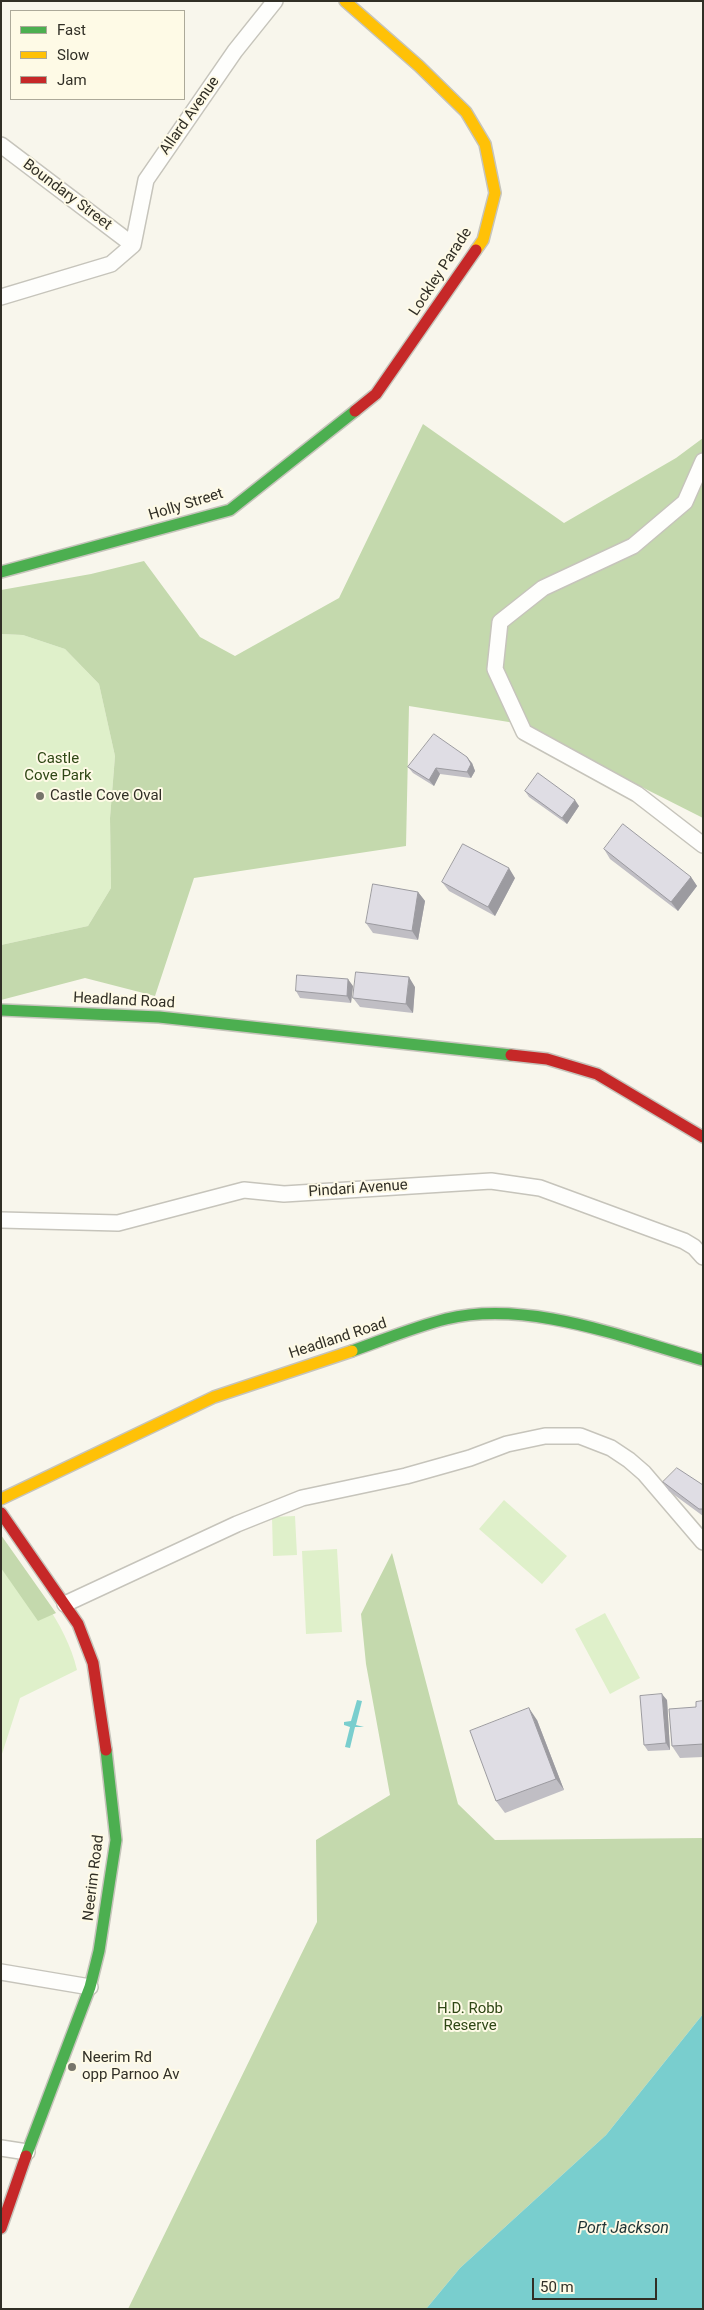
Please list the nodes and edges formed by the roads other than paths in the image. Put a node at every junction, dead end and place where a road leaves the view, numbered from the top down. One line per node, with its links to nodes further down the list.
1 (275, 1): 4 (street, Allard Avenue)
2 (345, 1): 6 (street, Lockley Parade)
3 (1, 145): 4 (street, Boundary Street)
4 (133, 245): 5 (street)
5 (1, 297)
6 (376, 394): 8 (street, Holly Street)
7 (703, 461): 9 (street)
8 (1, 572)
9 (703, 845)
10 (1, 1010): 11 (street, Headland Road)
11 (703, 1137)
12 (1, 1220): 13 (street, Pindari Avenue)
13 (703, 1257)
14 (703, 1360): 15 (street, Headland Road)
15 (1, 1499)
16 (1, 1513): 18 (street, Neerim Road)
17 (703, 1542): 18 (street)
18 (65, 1604): 20 (street, Neerim Road)
19 (1, 1972): 20 (street)
20 (90, 1987): 22 (street, Neerim Road)
21 (1, 2148): 22 (street)
22 (27, 2152): 23 (street, Neerim Road)
23 (1, 2228)

